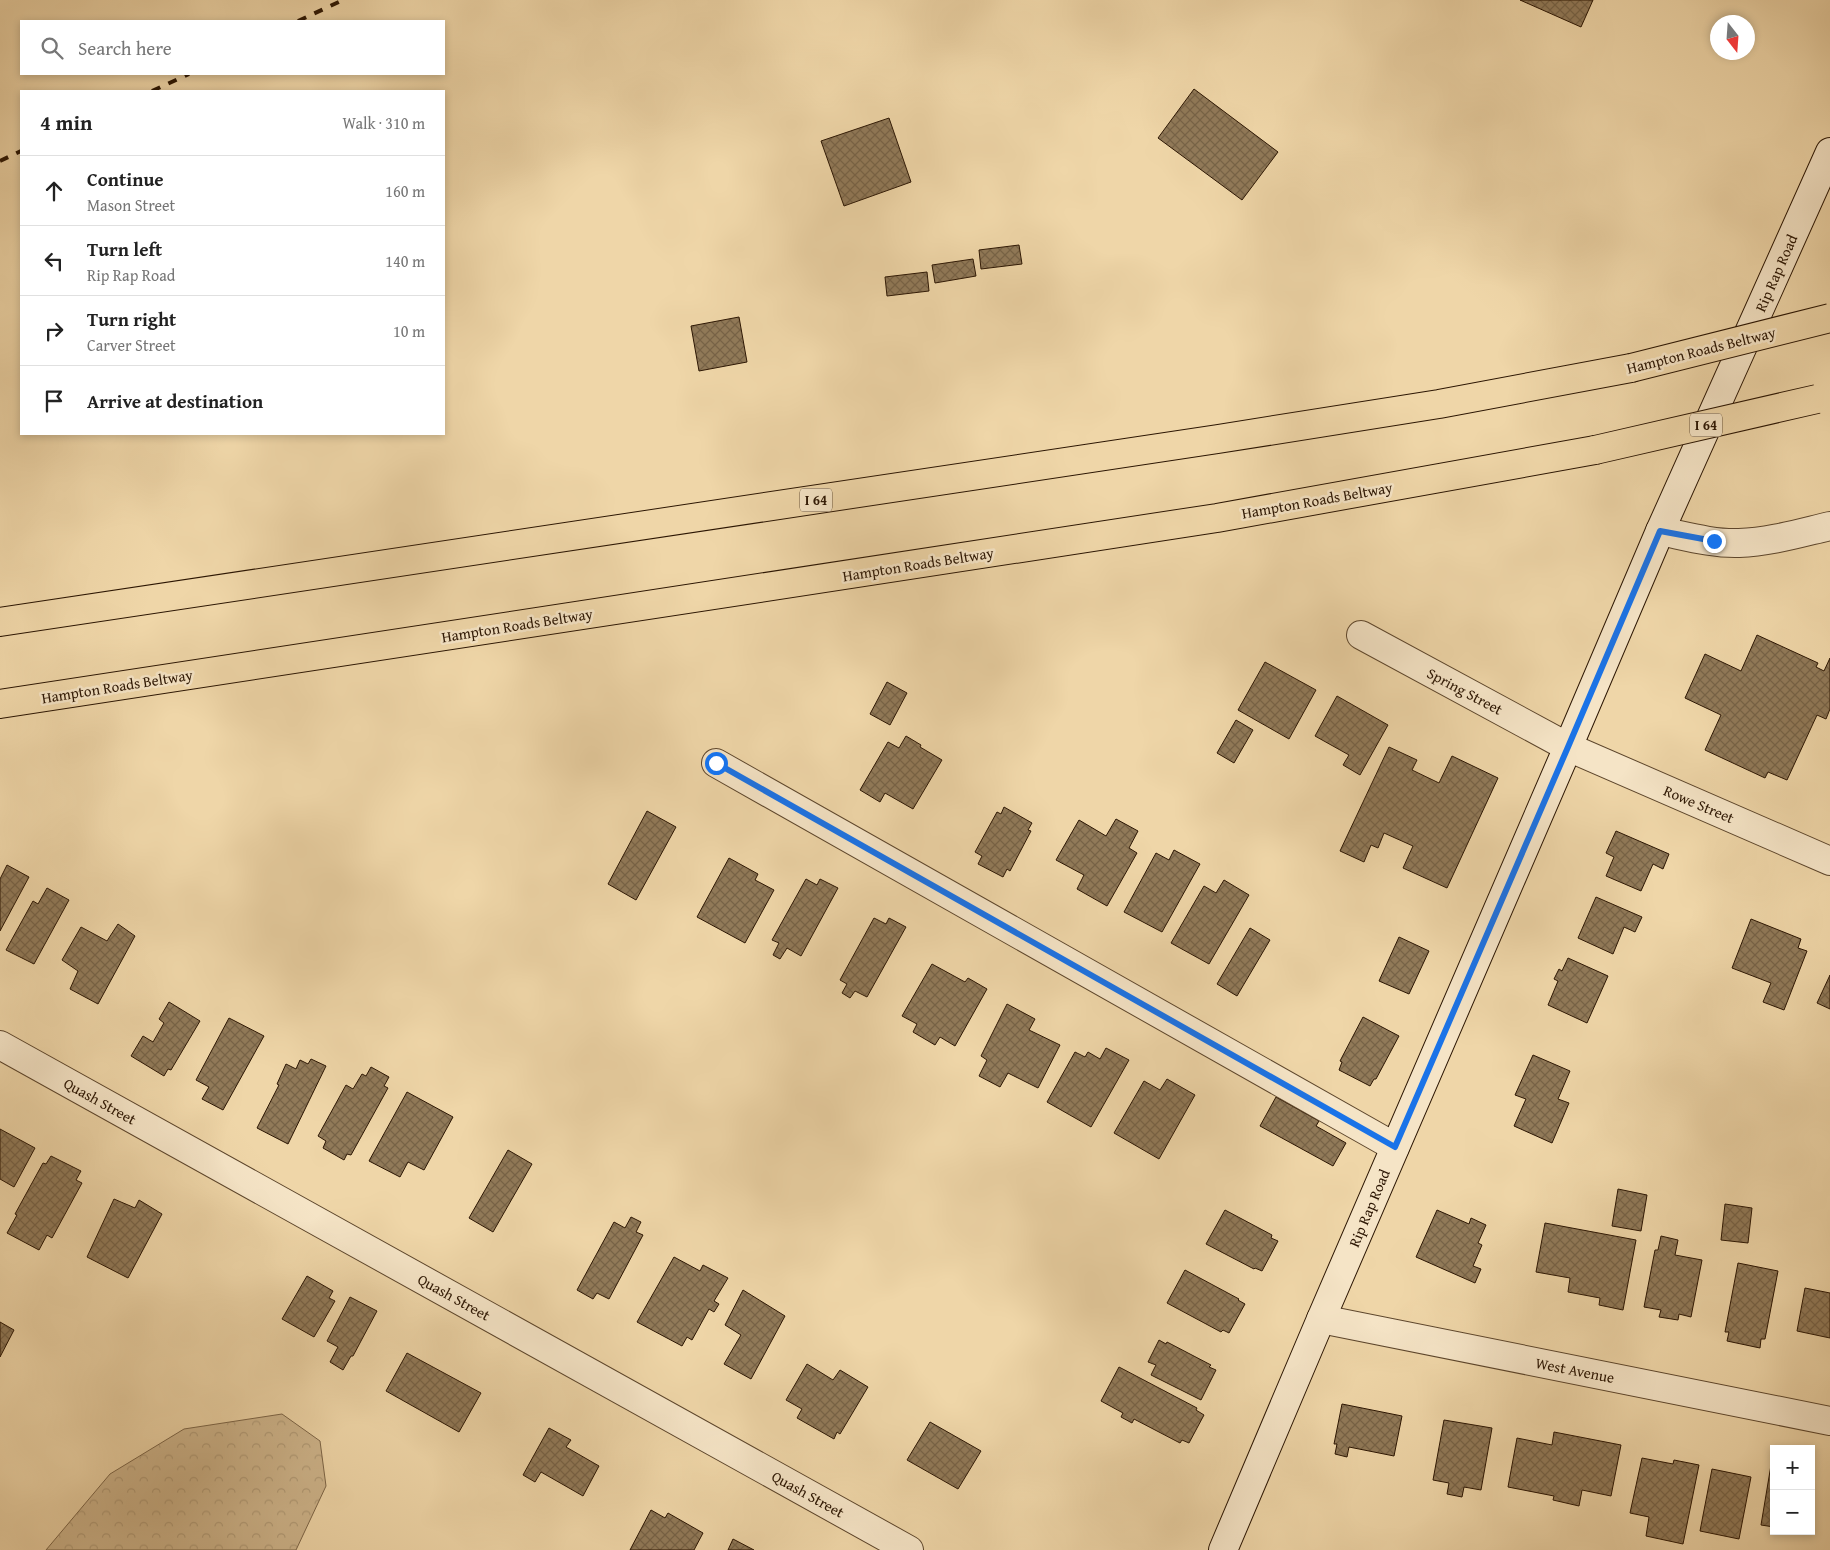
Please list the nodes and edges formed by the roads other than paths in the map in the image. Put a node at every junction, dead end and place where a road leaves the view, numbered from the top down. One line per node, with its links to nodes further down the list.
1 (1830, 152): 5 (street, Rip Rap Road)
2 (1830, 318): 6 (highway, Hampton Roads Beltway / I 64, bridge)
3 (1824, 397): 8 (highway, Hampton Roads Beltway / I 64, bridge)
4 (1830, 526): 5 (street)
5 (1660, 531): 9 (street, Rip Rap Road)
6 (0, 622)
7 (1361, 635): 9 (street, Spring Street)
8 (0, 704)
9 (1568, 747): 11 (street, Rowe Street); 13 (street, Rip Rap Road)
10 (716, 763): 13 (street)
11 (1830, 861)
12 (0, 1045): 16 (street, Quash Street)
13 (1395, 1147): 14 (street, Rip Rap Road)
14 (1321, 1319): 15 (street, West Avenue); 17 (street, Rip Rap Road)
15 (1830, 1422)
16 (909, 1550)
17 (1223, 1550)

